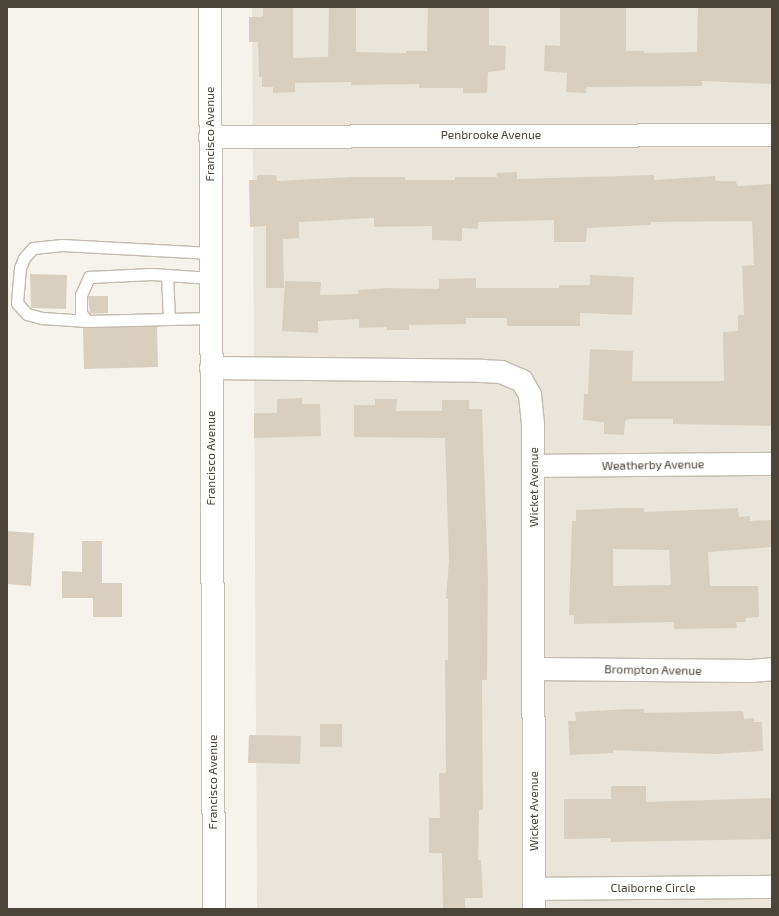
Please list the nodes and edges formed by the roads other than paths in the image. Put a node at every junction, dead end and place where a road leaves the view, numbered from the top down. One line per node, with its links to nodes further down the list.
1 (210, 7): 3 (street, Francisco Avenue)
2 (772, 136): 3 (street, Penbrooke Avenue)
3 (210, 137): 4 (street, Francisco Avenue)
4 (211, 253): 6 (street, Francisco Avenue); 9 (lane)
5 (167, 275): 6 (lane); 8 (lane); 9 (lane)
6 (211, 278): 7 (street, Francisco Avenue)
7 (211, 318): 8 (lane); 10 (street, Francisco Avenue)
8 (169, 319): 9 (lane)
9 (87, 321)
10 (211, 368): 12 (street, Wicket Avenue); 17 (street, Francisco Avenue)
11 (772, 464): 12 (street, Weatherby Avenue)
12 (534, 466): 13 (street, Wicket Avenue)
13 (534, 669): 14 (street, Brompton Avenue); 16 (street, Wicket Avenue)
14 (772, 669)
15 (772, 887): 16 (street, Claiborne Circle)
16 (534, 899)
17 (214, 909)

